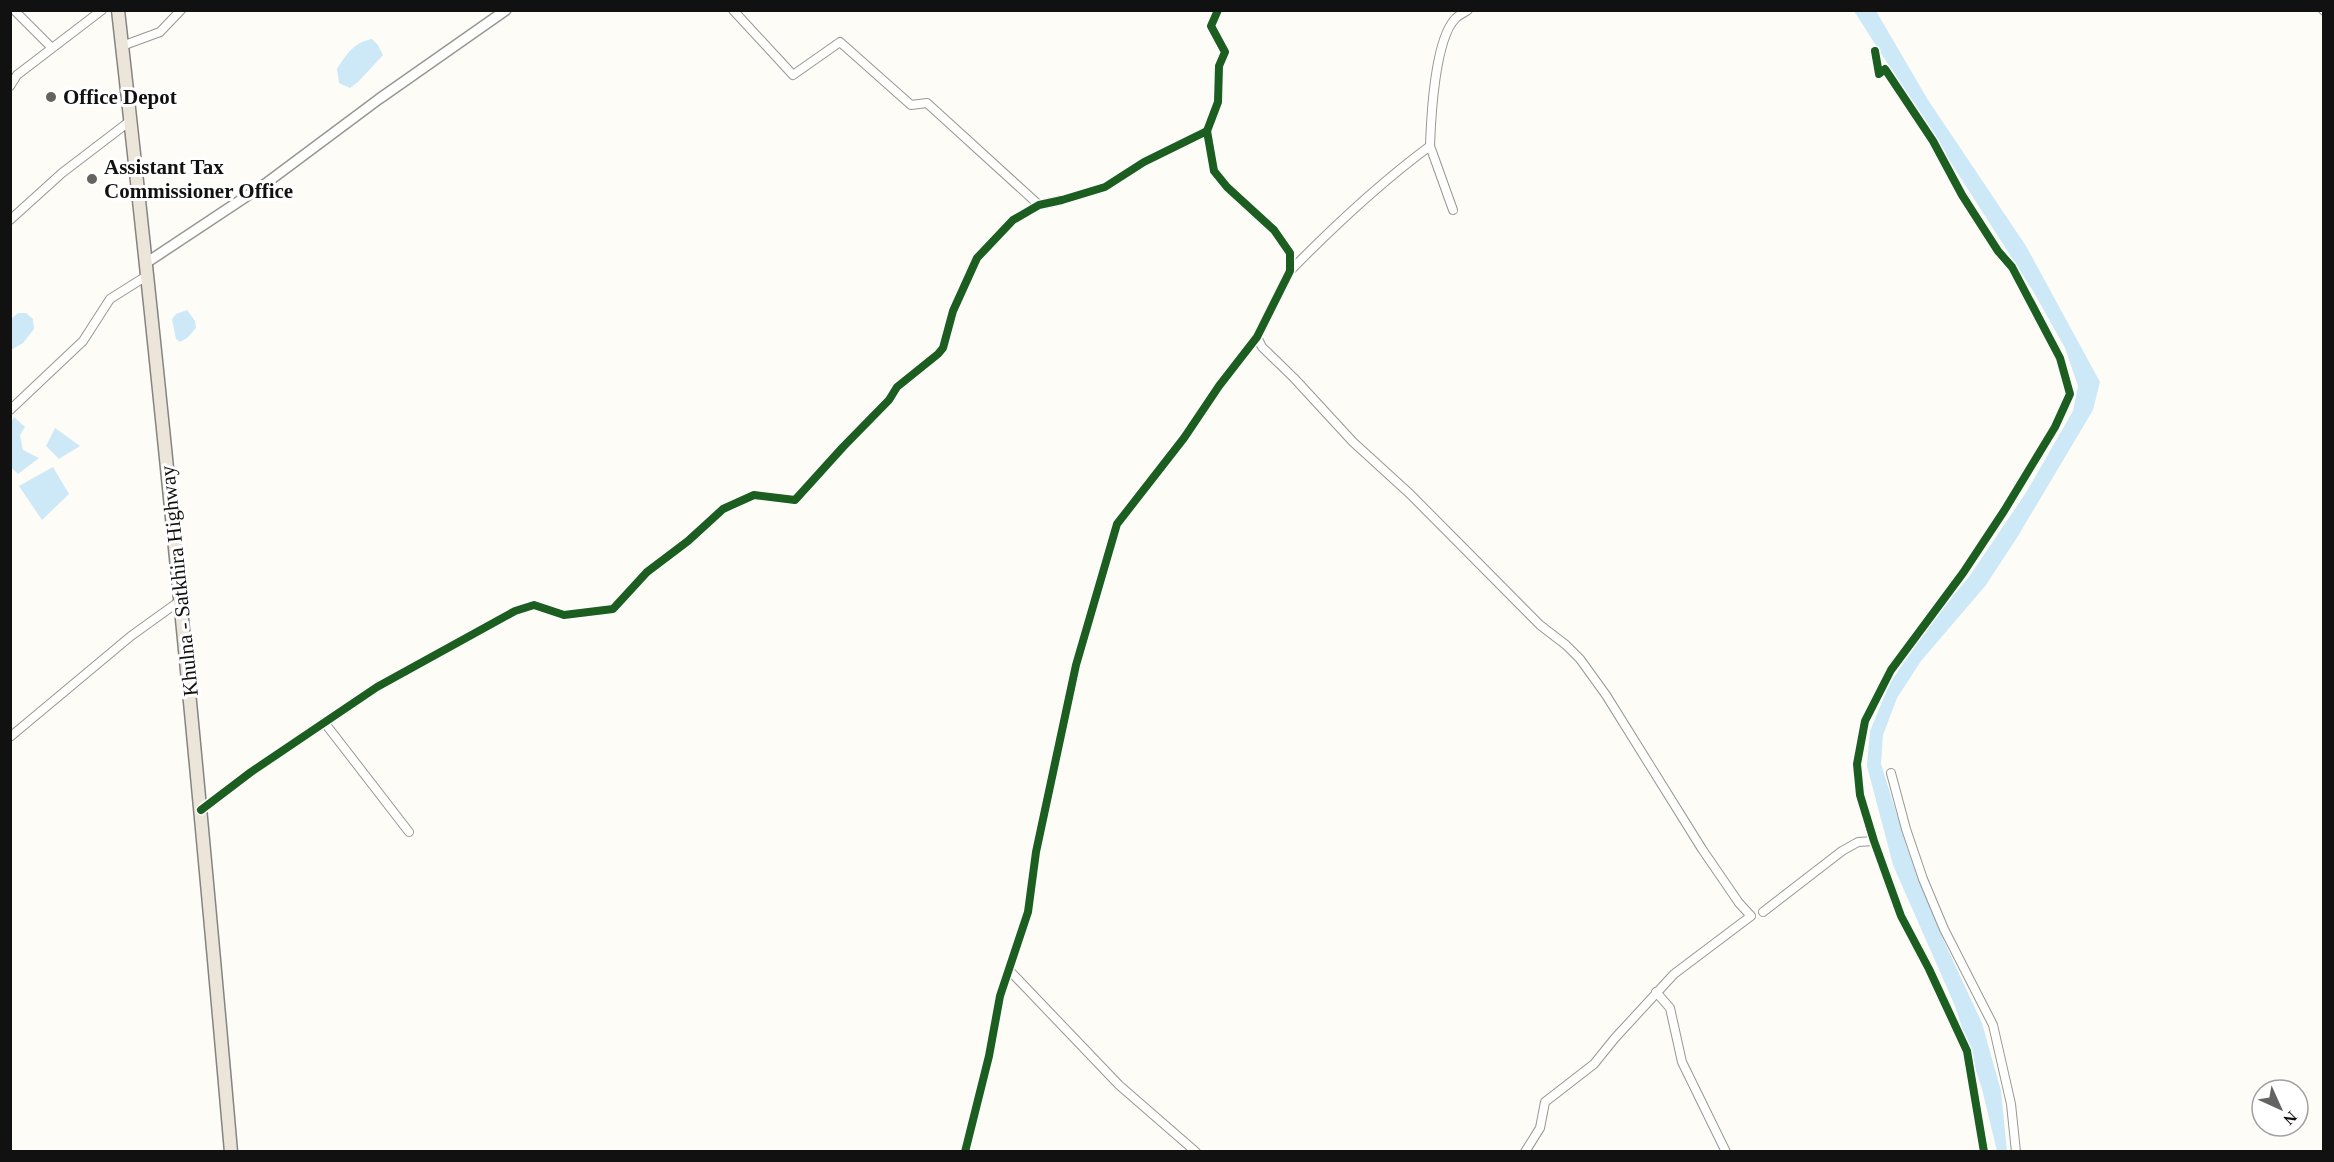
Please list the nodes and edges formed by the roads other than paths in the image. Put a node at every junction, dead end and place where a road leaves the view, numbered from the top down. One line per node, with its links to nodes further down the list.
1 (14, 10): 10 (street)
2 (102, 10): 10 (street)
3 (118, 10): 9 (highway, Khulna - Satkhira Highway)
4 (181, 10): 9 (street)
5 (506, 10): 19 (street)
6 (733, 10): 16 (street)
7 (1218, 10): 14 (street)
8 (1468, 10): 15 (street)
9 (122, 46): 13 (highway, Khulna - Satkhira Highway)
10 (51, 47): 12 (street)
11 (1875, 51): 29 (street)
12 (10, 86)
13 (130, 121): 18 (street); 19 (highway, Khulna - Satkhira Highway)
14 (1207, 131): 16 (street); 20 (street)
15 (1430, 146): 17 (street); 20 (street)
16 (1039, 205): 24 (street)
17 (1453, 210)
18 (10, 220)
19 (147, 269): 22 (street); 23 (highway, Khulna - Satkhira Highway)
20 (1290, 271): 21 (street)
21 (1257, 337): 31 (street); 32 (street)
22 (10, 410)
23 (181, 600): 25 (street); 27 (highway, Khulna - Satkhira Highway)
24 (324, 722): 27 (street); 28 (street)
25 (10, 737)
26 (1892, 773): 39 (street)
27 (201, 810): 33 (highway, Khulna - Satkhira Highway)
28 (410, 832)
29 (1874, 841): 30 (street); 38 (street)
30 (1763, 912)
31 (1009, 970): 34 (street); 35 (street)
32 (1656, 992): 36 (street); 37 (street)
33 (231, 1152)
34 (965, 1152)
35 (1196, 1152)
36 (1525, 1152)
37 (1726, 1152)
38 (1984, 1152)
39 (2016, 1152)

